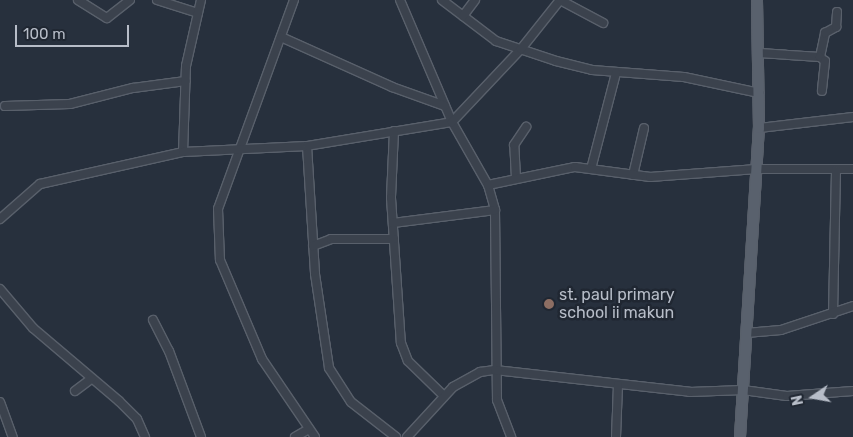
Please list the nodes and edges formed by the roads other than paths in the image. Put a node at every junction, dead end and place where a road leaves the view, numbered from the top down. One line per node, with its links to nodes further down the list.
1 (78, 0): 2 (street)
2 (130, 0)
3 (157, 0): 11 (street)
4 (201, 0): 11 (street)
5 (294, 0): 14 (street)
6 (400, 0): 23 (street)
7 (442, 0): 12 (street)
8 (475, 0): 12 (street)
9 (757, 0): 16 (main road)
10 (837, 12): 17 (street)
11 (198, 13): 19 (street)
12 (464, 16): 15 (street)
13 (603, 23): 15 (street)
14 (281, 37): 23 (street); 31 (street)
15 (521, 49): 18 (street); 25 (street)
16 (759, 53): 17 (street); 21 (main road)
17 (820, 57): 20 (street)
18 (616, 73): 21 (street); 33 (street)
19 (186, 81): 22 (street); 32 (street)
20 (822, 91)
21 (759, 93): 28 (main road)
22 (5, 106)
23 (445, 106): 25 (street)
24 (853, 117): 28 (street)
25 (452, 122): 29 (street); 39 (street)
26 (526, 127): 38 (street)
27 (644, 128): 37 (street)
28 (759, 128): 34 (main road)
29 (394, 131): 30 (street); 42 (street)
30 (307, 146): 31 (street); 44 (street)
31 (239, 151): 32 (street); 58 (street)
32 (183, 152): 41 (street)
33 (591, 169): 37 (street); 38 (street)
34 (756, 169): 35 (street); 37 (street); 49 (main road)
35 (836, 170): 36 (street); 47 (street)
36 (853, 170)
37 (633, 175)
38 (516, 178): 39 (street)
39 (488, 185): 40 (street)
40 (495, 210): 42 (street); 50 (street)
41 (0, 219)
42 (393, 223): 43 (street)
43 (394, 238): 44 (street); 56 (street)
44 (313, 246): 64 (street)
45 (0, 289): 51 (street)
46 (853, 306): 47 (street)
47 (833, 314): 49 (street)
48 (153, 320): 61 (street)
49 (746, 333): 53 (main road)
50 (495, 370): 52 (street); 56 (street); 66 (street)
51 (91, 379): 55 (street); 60 (street)
52 (618, 385): 53 (street); 67 (street)
53 (743, 390): 54 (street); 68 (main road)
54 (853, 391)
55 (75, 392)
56 (443, 395): 65 (street)
57 (0, 402): 59 (street)
58 (309, 429): 62 (street); 63 (street)
59 (13, 437)
60 (145, 437)
61 (201, 437)
62 (295, 437)
63 (315, 437)
64 (396, 437)
65 (407, 437)
66 (511, 437)
67 (616, 437)
68 (740, 437)

